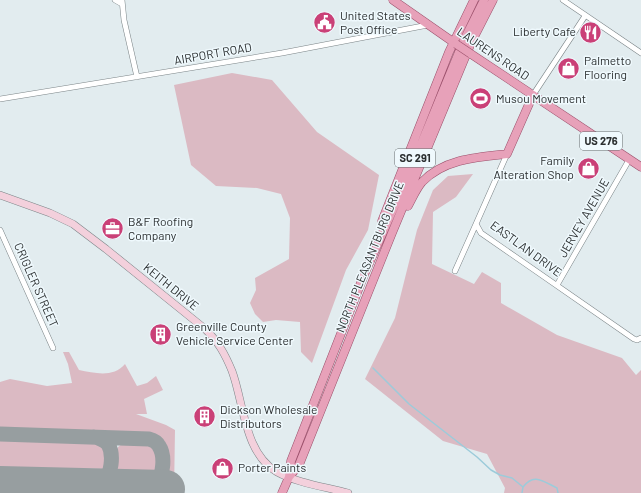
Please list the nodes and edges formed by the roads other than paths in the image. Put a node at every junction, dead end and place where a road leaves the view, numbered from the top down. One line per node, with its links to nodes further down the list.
1 (115, 0): 7 (street)
2 (392, 0): 9 (main road, LAURENS ROAD / US 276)
3 (474, 0): 10 (main road)
4 (484, 0): 10 (main road, SC 291)
5 (493, 0): 10 (main road, SC 291)
6 (563, 0): 8 (street)
7 (122, 2): 12 (street)
8 (585, 16): 11 (street); 13 (street)
9 (429, 25): 10 (main road, LAURENS ROAD / US 276); 12 (street, AIRPORT ROAD)
10 (461, 42): 13 (main road, LAURENS ROAD / US 276, bridge); 21 (main road, NORTH PLEASANTBURG DRIVE / SC 291); 26 (main road, NORTH PLEASANTBURG DRIVE / SC 291)
11 (641, 53)
12 (137, 77): 14 (street, AIRPORT ROAD)
13 (533, 96): 15 (main road, EASTLAN DRIVE); 16 (main road, LAURENS ROAD / US 276)
14 (0, 98)
15 (507, 154): 19 (street, EASTLAN DRIVE); 21 (main road)
16 (629, 160): 17 (main road, LAURENS ROAD / US 276); 23 (street, JERVEY AVENUE)
17 (641, 167)
18 (0, 195): 26 (street, KEITH DRIVE)
19 (476, 224): 22 (street); 23 (street, EASTLAN DRIVE)
20 (0, 230): 25 (street, CRIGLER STREET)
21 (392, 233): 26 (main road, NORTH PLEASANTBURG DRIVE / SC 291)
22 (455, 271)
23 (557, 285): 24 (street, EASTLAN DRIVE)
24 (641, 338)
25 (54, 348)
26 (289, 478): 27 (main road, NORTH PLEASANTBURG DRIVE / SC 291); 28 (street, KEITH DRIVE)
27 (282, 493)
28 (348, 493)

